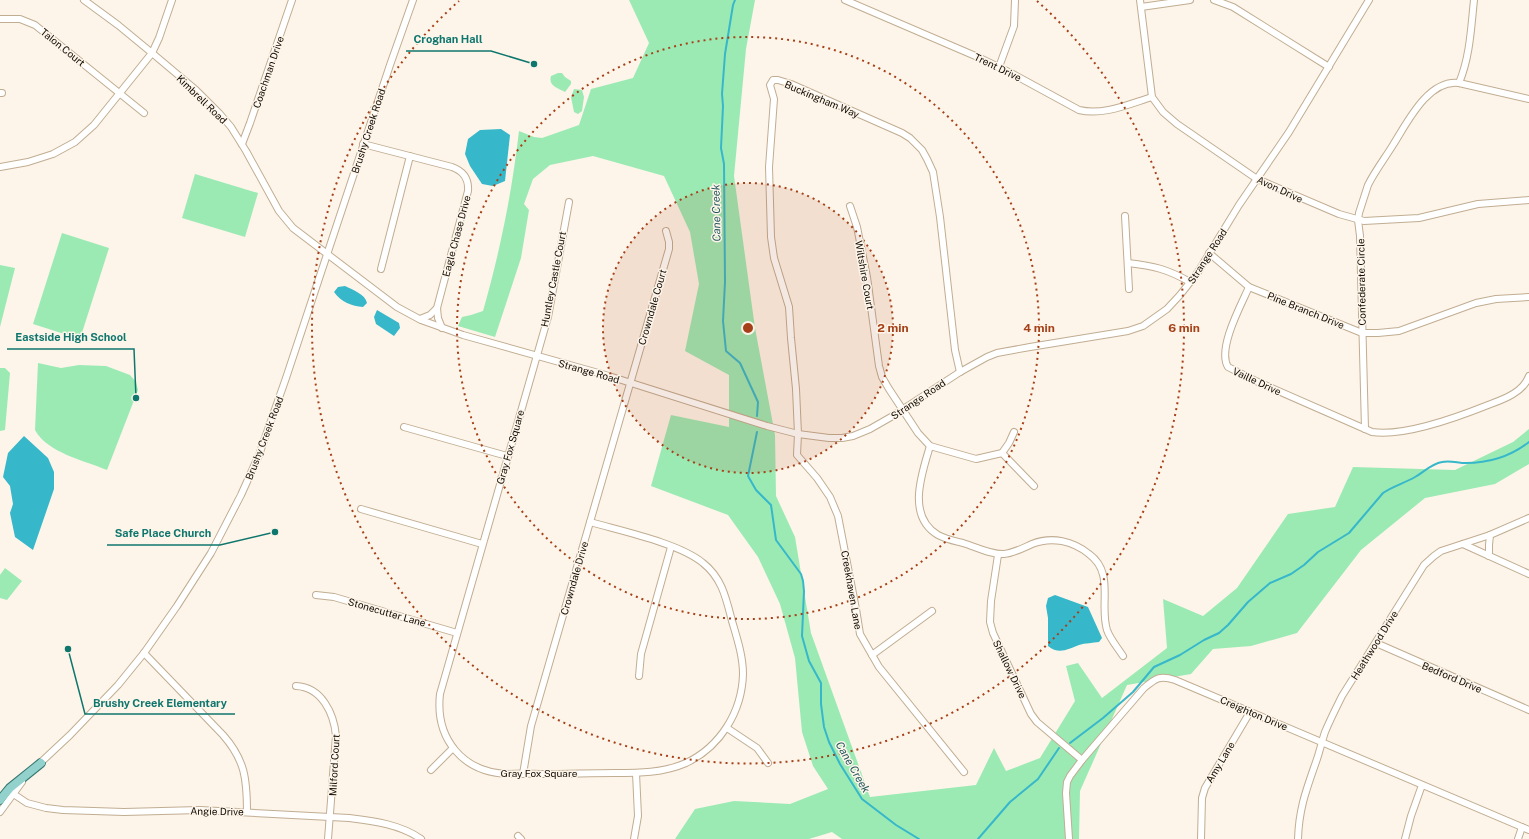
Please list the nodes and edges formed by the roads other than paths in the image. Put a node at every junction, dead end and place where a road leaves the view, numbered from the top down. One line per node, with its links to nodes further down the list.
1 (84, 0): 13 (street, Kimbrell Road)
2 (172, 0): 13 (street)
3 (292, 0): 21 (street, Coachman Drive)
4 (413, 0): 22 (street, Brushy Creek Road)
5 (845, 0): 14 (street, Trent Drive)
6 (1015, 0): 14 (street)
7 (1190, 0): 11 (street)
8 (1214, 0): 15 (street)
9 (1369, 0): 15 (street, Strange Road)
10 (1474, 0): 16 (street)
11 (1141, 3): 18 (street)
12 (0, 19): 17 (street, Talon Court)
13 (152, 53): 17 (street); 21 (street, Kimbrell Road)
14 (998, 67): 18 (street, Trent Drive)
15 (1329, 67): 25 (street, Strange Road)
16 (1460, 83): 19 (street); 30 (street, Confederate Circle)
17 (119, 93): 20 (street, Talon Court); 24 (street)
18 (1152, 97): 25 (street, Avon Drive)
19 (1529, 99)
20 (144, 113)
21 (242, 144): 32 (street, Kimbrell Road)
22 (363, 144): 23 (street, Eagle Chase Drive); 32 (street, Brushy Creek Road)
23 (410, 156): 35 (street); 40 (street, Eagle Chase Drive)
24 (0, 167)
25 (1257, 179): 30 (street, Avon Drive); 33 (street, Strange Road)
26 (1529, 200): 30 (street, Avon Drive)
27 (569, 202): 44 (street, Huntley Castle Court)
28 (850, 206): 48 (street, Wiltshire Court)
29 (1125, 216): 34 (street)
30 (1358, 220): 43 (street, Confederate Circle)
31 (666, 231): 47 (street, Crowndale Court)
32 (326, 254): 41 (street, Strange Road); 71 (street, Brushy Creek Road)
33 (1209, 254): 36 (street, Strange Road); 37 (street, Pine Branch Drive)
34 (1128, 263): 36 (street); 38 (street)
35 (381, 269)
36 (1190, 282): 45 (street, Strange Road)
37 (1249, 287): 43 (street, Pine Branch Drive); 50 (street, Vaille Drive)
38 (1129, 290)
39 (1529, 297): 43 (street, Pine Branch Drive)
40 (437, 308): 41 (street); 42 (street, Eagle Chase Drive)
41 (420, 319): 42 (street, Strange Road)
42 (442, 328): 44 (street, Strange Road)
43 (1362, 333): 50 (street, Confederate Circle)
44 (536, 357): 47 (street, Strange Road); 55 (street, Gray Fox Square)
45 (960, 372): 48 (street, Strange Road); 52 (street, Buckingham Way)
46 (1529, 376): 50 (street)
47 (629, 383): 52 (street, Strange Road); 59 (street, Crowndale Drive)
48 (903, 409): 52 (street, Strange Road); 53 (street, Wiltshire Court)
49 (404, 427): 55 (street)
50 (1365, 428)
51 (1014, 432): 54 (street)
52 (798, 434): 72 (street, Creekhaven Lane)
53 (930, 446): 54 (street); 64 (street)
54 (1002, 453): 56 (street)
55 (507, 456): 61 (street, Gray Fox Square)
56 (1034, 486)
57 (361, 509): 61 (street)
58 (1529, 518): 60 (street, Heathwood Drive)
59 (590, 522): 63 (street, Gray Fox Square); 87 (street, Crowndale Drive)
60 (1490, 535): 62 (street, Heathwood Drive); 65 (street)
61 (482, 544): 69 (street, Gray Fox Square)
62 (1463, 544): 65 (street); 70 (street, Heathwood Drive)
63 (671, 547): 74 (street); 78 (street, Gray Fox Square)
64 (998, 555): 73 (street); 81 (street, Shallow Drive)
65 (1489, 556): 66 (street)
66 (1529, 574)
67 (316, 595): 69 (street, Stonecutter Lane)
68 (932, 611): 72 (street)
69 (457, 632): 80 (street, Gray Fox Square)
70 (1376, 644): 76 (street, Bedford Drive); 79 (street, Heathwood Drive)
71 (144, 653): 82 (street, Brushy Creek Road); 92 (street)
72 (872, 655): 85 (street, Creekhaven Lane)
73 (1123, 656)
74 (639, 676)
75 (296, 686): 93 (street, Milford Court)
76 (1529, 710)
77 (1250, 712): 79 (street, Creighton Drive); 81 (street, Creighton Drive); 100 (street, Amy Lane)
78 (726, 728): 83 (street); 86 (street, Gray Fox Square)
79 (1322, 742): 88 (street, Creighton Drive); 101 (street, Heathwood Drive)
80 (453, 748): 84 (street); 87 (street, Gray Fox Square)
81 (1082, 760): 99 (street, Creighton Drive)
82 (41, 763): 89 (street, Brushy Creek Road); 90 (main road)
83 (768, 763)
84 (431, 770)
85 (964, 772)
86 (636, 773): 87 (street, Gray Fox Square); 98 (street)
87 (523, 774)
88 (1422, 784): 94 (street, Creighton Drive); 102 (street)
89 (12, 793): 91 (street, Brushy Creek Road); 92 (street, Angie Drive)
90 (0, 800)
91 (0, 812)
92 (247, 812): 93 (street, Angie Drive)
93 (330, 816): 96 (street, Milford Court); 97 (street, Angie Drive)
94 (1522, 827): 95 (street, Creighton Drive); 103 (street)
95 (1529, 830)
96 (328, 839)
97 (421, 839)
98 (634, 839)
99 (1069, 839)
100 (1201, 839)
101 (1298, 839)
102 (1404, 839)
103 (1518, 839)

